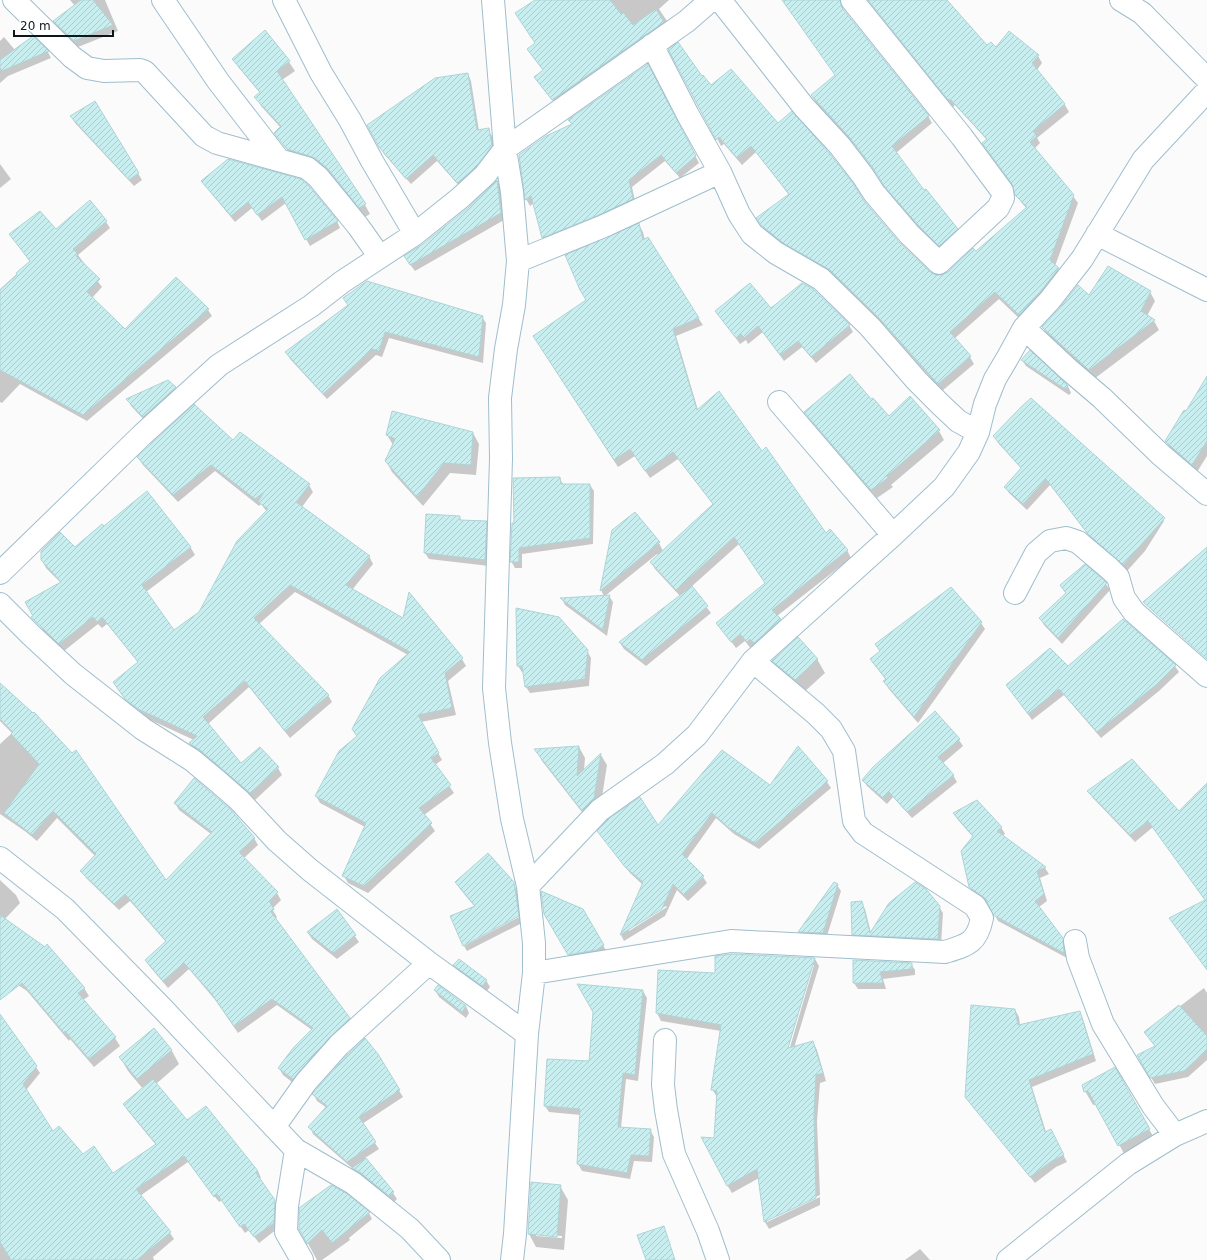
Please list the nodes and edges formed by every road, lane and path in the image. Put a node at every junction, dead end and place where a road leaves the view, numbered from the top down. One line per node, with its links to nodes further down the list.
1 (14, 0): 13 (street)
2 (163, 0): 13 (street)
3 (284, 0): 15 (street)
4 (493, 0): 12 (street)
5 (711, 0): 9 (street)
6 (720, 0): 7 (street)
7 (852, 0)
8 (1121, 0): 10 (street)
9 (652, 45): 12 (street); 14 (street)
10 (1207, 79)
11 (1207, 91): 16 (street)
12 (505, 149): 15 (street); 18 (street)
13 (279, 160): 17 (street)
14 (720, 172): 18 (street); 22 (street)
15 (415, 234): 17 (street)
16 (1097, 234): 19 (street); 20 (street)
17 (380, 257): 25 (street)
18 (518, 261): 31 (street)
19 (1207, 290)
20 (1024, 328): 22 (street); 23 (street)
21 (779, 402): 24 (street)
22 (978, 432): 24 (street)
23 (1207, 494)
24 (893, 535): 28 (street)
25 (0, 573)
26 (1015, 592): 29 (street)
27 (0, 604): 33 (street)
28 (753, 661): 31 (street); 34 (street)
29 (1207, 676)
30 (0, 858): 38 (street)
31 (528, 886): 34 (street)
32 (1074, 941): 39 (street)
33 (429, 963): 35 (street); 38 (street)
34 (534, 972): 35 (street)
35 (527, 1034): 43 (street)
36 (665, 1040): 44 (street)
37 (1207, 1121): 39 (street)
38 (274, 1127): 40 (street)
39 (1175, 1135): 45 (street)
40 (296, 1150): 41 (street); 42 (street)
41 (302, 1260)
42 (439, 1260)
43 (512, 1260)
44 (718, 1260)
45 (1008, 1260)

